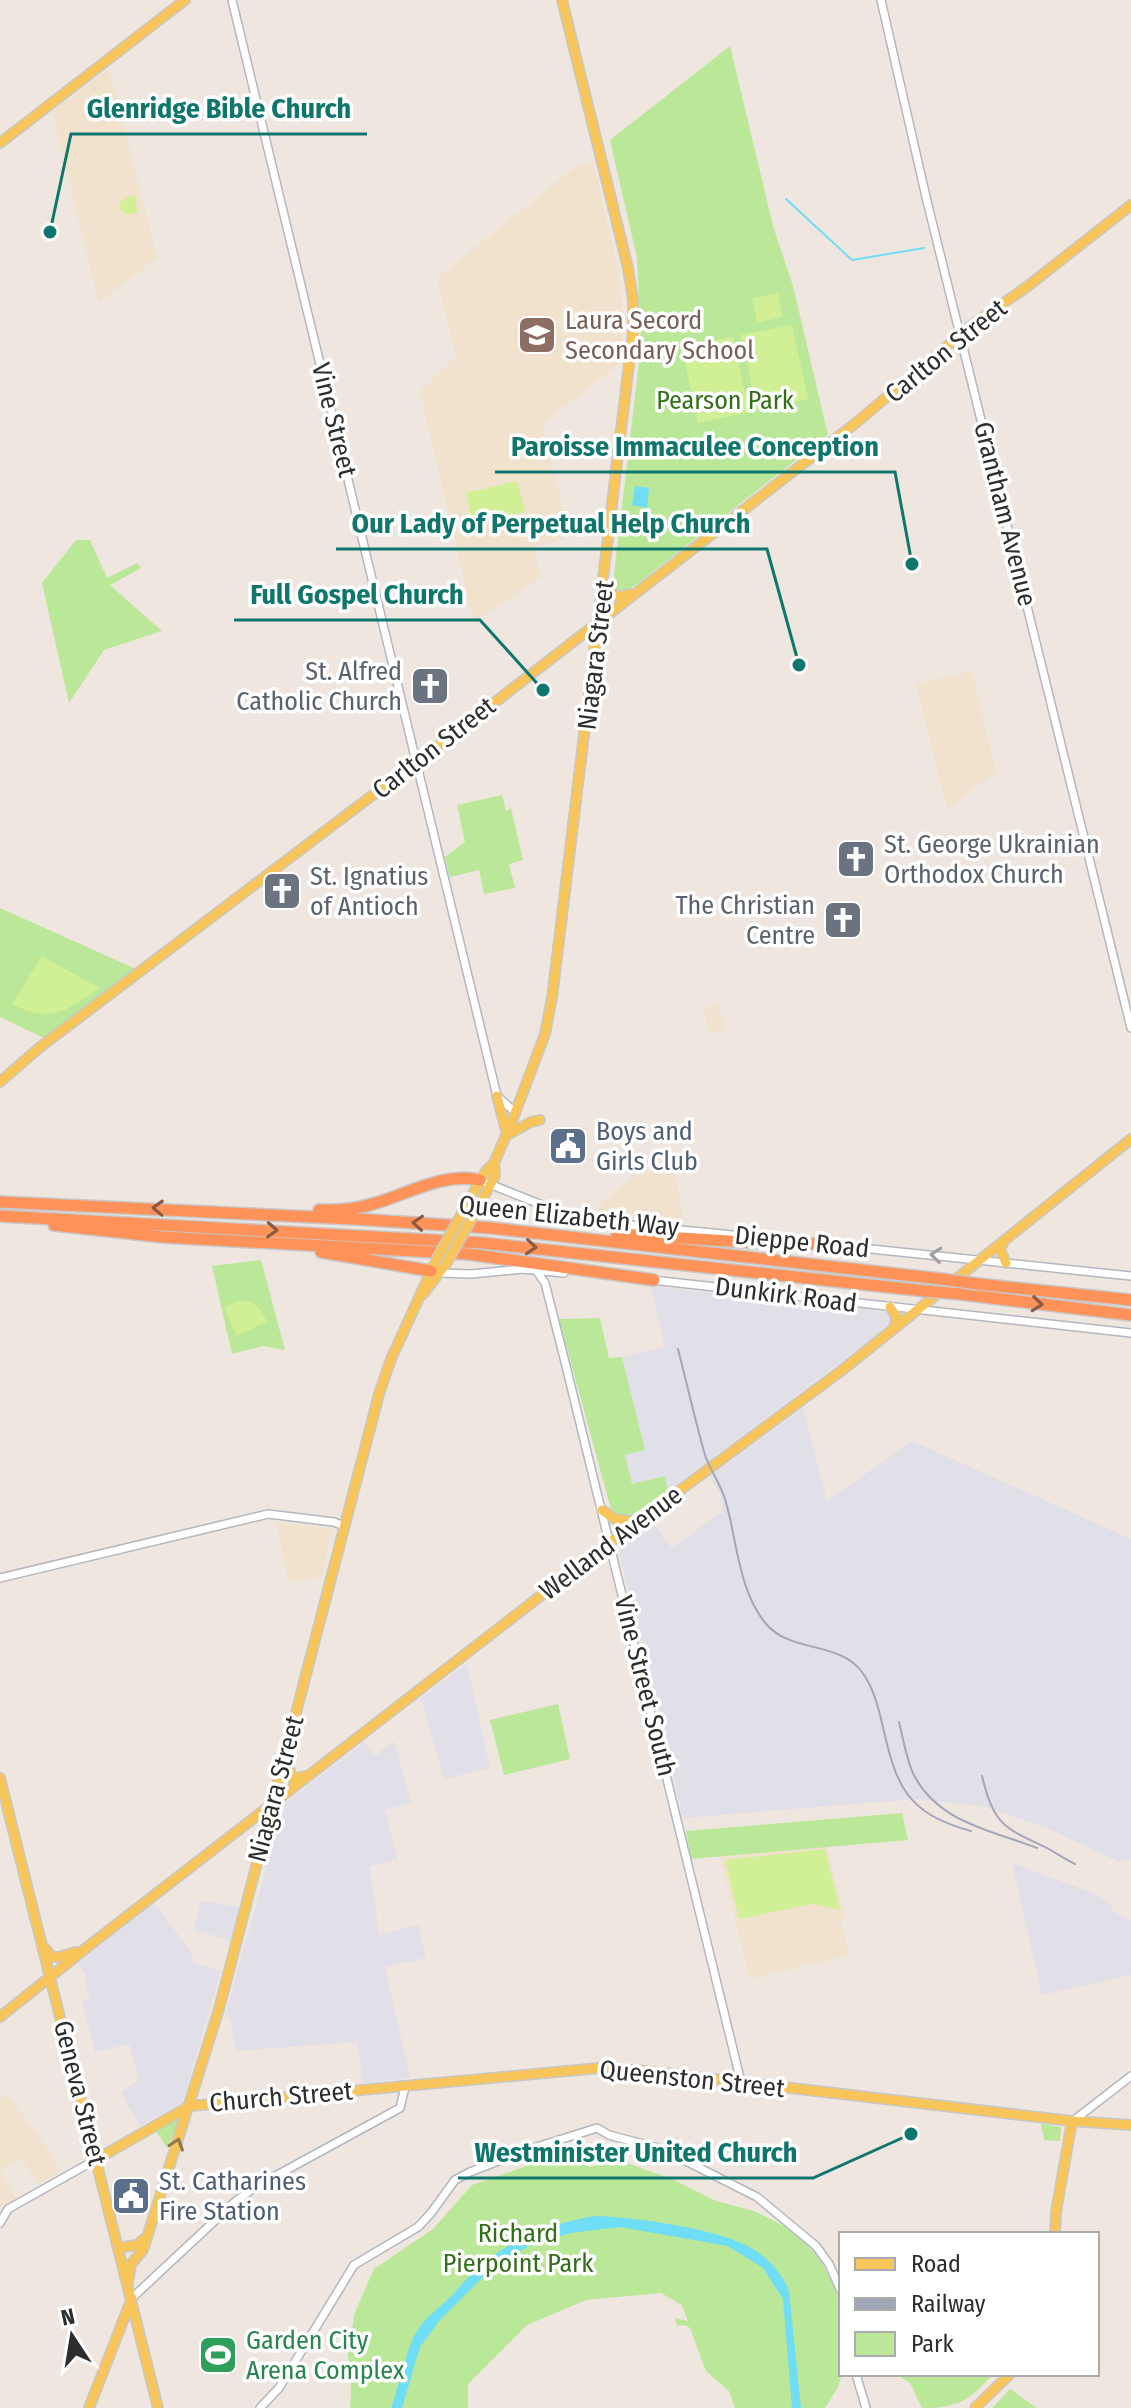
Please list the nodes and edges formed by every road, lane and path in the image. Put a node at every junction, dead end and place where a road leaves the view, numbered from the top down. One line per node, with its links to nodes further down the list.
1 (185, 0): 5 (main road)
2 (232, 0): 13 (street, Vine Street)
3 (562, 0): 8 (main road, Niagara Street)
4 (881, 0): 7 (street, Grantham Avenue)
5 (0, 143)
6 (1131, 205): 7 (main road, Carlton Street)
7 (960, 336): 9 (main road, Carlton Street); 14 (street, Grantham Avenue)
8 (604, 586): 9 (main road); 10 (main road, Niagara Street)
9 (633, 593): 10 (main road, Carlton Street)
10 (600, 621): 11 (main road, Carlton Street); 12 (main road, Niagara Street)
11 (572, 642): 12 (main road); 13 (main road, Carlton Street)
12 (595, 661): 17 (main road, Niagara Street)
13 (418, 761): 15 (main road, Carlton Street); 16 (street, Vine Street)
14 (1131, 1028)
15 (0, 1082)
16 (497, 1096): 17 (street); 19 (main road)
17 (516, 1113): 19 (main road, Niagara Street)
18 (540, 1120): 19 (main road)
19 (507, 1135): 21 (main road, Niagara Street)
20 (1131, 1139): 27 (main road, Welland Avenue)
21 (486, 1182): 23 (highway); 29 (street, Dieppe Road); 32 (main road, Niagara Street, bridge); 32 (main road, Niagara Street, bridge)
22 (0, 1202): 23 (highway, Queen Elizabeth Way, one-way to 22)
23 (186, 1210): 26 (highway, Queen Elizabeth Way, one-way to 23)
24 (0, 1216): 25 (highway, Queen Elizabeth Way)
25 (26, 1217): 28 (highway); 41 (highway, Queen Elizabeth Way, one-way to 41, bridge)
26 (529, 1232): 29 (highway); 38 (highway, Queen Elizabeth Way, bridge)
27 (1004, 1241): 30 (main road, Welland Avenue); 31 (main road)
28 (268, 1242): 32 (highway); 36 (highway)
29 (824, 1244): 30 (street, Dieppe Road, one-way to 29)
30 (981, 1259): 31 (street, Dieppe Road); 40 (main road, Welland Avenue)
31 (1006, 1263): 35 (street, Dieppe Road)
32 (438, 1268): 33 (street, Dunkirk Road); 46 (main road, Niagara Street)
33 (536, 1270): 34 (street, Dunkirk Road); 37 (street, Vine Street South)
34 (558, 1272): 36 (street, Dunkirk Road); 37 (street)
35 (1131, 1276)
36 (654, 1280): 39 (street, Dunkirk Road)
37 (547, 1290): 44 (street, Vine Street South)
38 (1131, 1300)
39 (890, 1307): 40 (street, Dunkirk Road); 42 (main road)
40 (919, 1310): 42 (main road, Welland Avenue); 43 (street, Dunkirk Road)
41 (1131, 1315)
42 (895, 1327): 45 (main road, Welland Avenue)
43 (1131, 1333)
44 (602, 1510): 45 (main road); 47 (street, Vine Street South)
45 (637, 1522): 47 (main road, Welland Avenue)
46 (344, 1526): 48 (street); 49 (main road, Niagara Street)
47 (610, 1542): 50 (main road, Welland Avenue); 58 (street, Vine Street South)
48 (0, 1578)
49 (285, 1757): 50 (main road); 52 (main road, Niagara Street)
50 (313, 1773): 52 (main road, Welland Avenue)
51 (0, 1778): 53 (main road, Geneva Street)
52 (272, 1804): 54 (main road, Welland Avenue); 60 (main road, Niagara Street)
53 (42, 1944): 54 (main road); 55 (main road, Geneva Street)
54 (90, 1945): 55 (main road, Welland Avenue)
55 (51, 1977): 56 (main road, Welland Avenue); 63 (main road, Geneva Street)
56 (0, 2017)
57 (1131, 2076): 61 (street)
58 (741, 2082): 59 (main road, Queenston Street); 61 (main road, Queenston Street)
59 (405, 2087): 60 (main road, Church Street); 70 (street)
60 (190, 2106): 63 (main road, Church Street); 66 (main road, Niagara Street, one-way to 60)
61 (1072, 2121): 62 (main road, Queenston Street); 65 (main road)
62 (1131, 2125)
63 (97, 2159): 64 (street, Church Street); 67 (main road, Geneva Street)
64 (0, 2223)
65 (1055, 2232)
66 (146, 2236): 67 (main road); 68 (main road, Niagara Street)
67 (118, 2248): 68 (main road, Geneva Street)
68 (128, 2283): 70 (main road, Geneva Street)
69 (839, 2286): 75 (street)
70 (132, 2298): 73 (main road); 74 (main road, Geneva Street)
71 (857, 2376): 76 (street)
72 (1008, 2376): 77 (main road)
73 (89, 2408)
74 (158, 2408)
75 (260, 2408)
76 (866, 2408)
77 (975, 2408)

